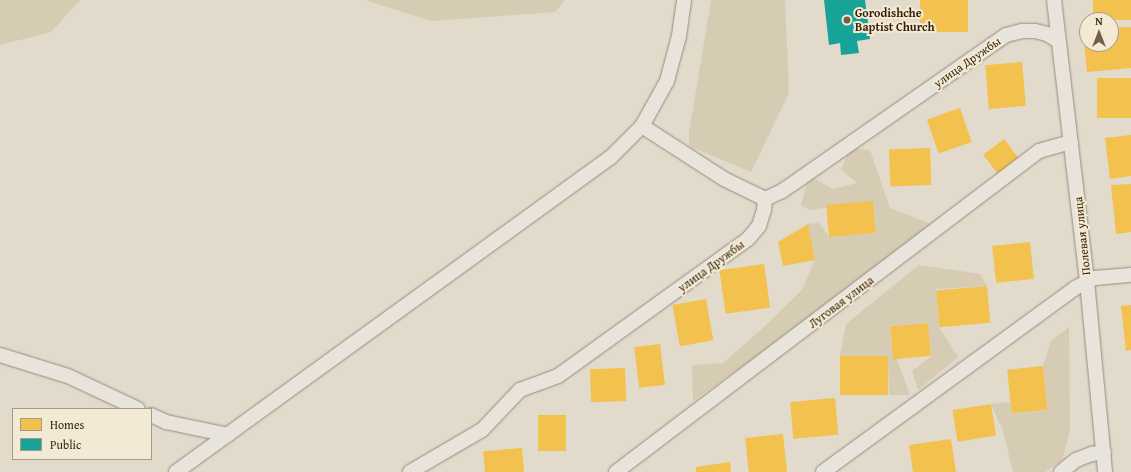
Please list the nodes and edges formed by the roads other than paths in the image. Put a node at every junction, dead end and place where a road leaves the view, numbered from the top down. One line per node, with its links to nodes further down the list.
1 (684, 0): 4 (street)
2 (1054, 0): 3 (street, Полевая улица)
3 (1058, 41): 5 (street, Полевая улица); 6 (street, улица Дружбы)
4 (642, 126): 6 (street); 12 (street)
5 (1071, 142): 8 (street, Полевая улица); 16 (street, Луговая улица)
6 (765, 199): 15 (street, улица Дружбы)
7 (1131, 275): 8 (street)
8 (1087, 281): 13 (street, Полевая улица); 17 (street)
9 (0, 355): 10 (street)
10 (136, 408)
11 (152, 415): 12 (street)
12 (228, 435): 14 (street)
13 (1104, 452): 18 (street); 19 (street, Полевая улица)
14 (176, 472)
15 (410, 472)
16 (616, 472)
17 (823, 472)
18 (1060, 472)
19 (1105, 472)

